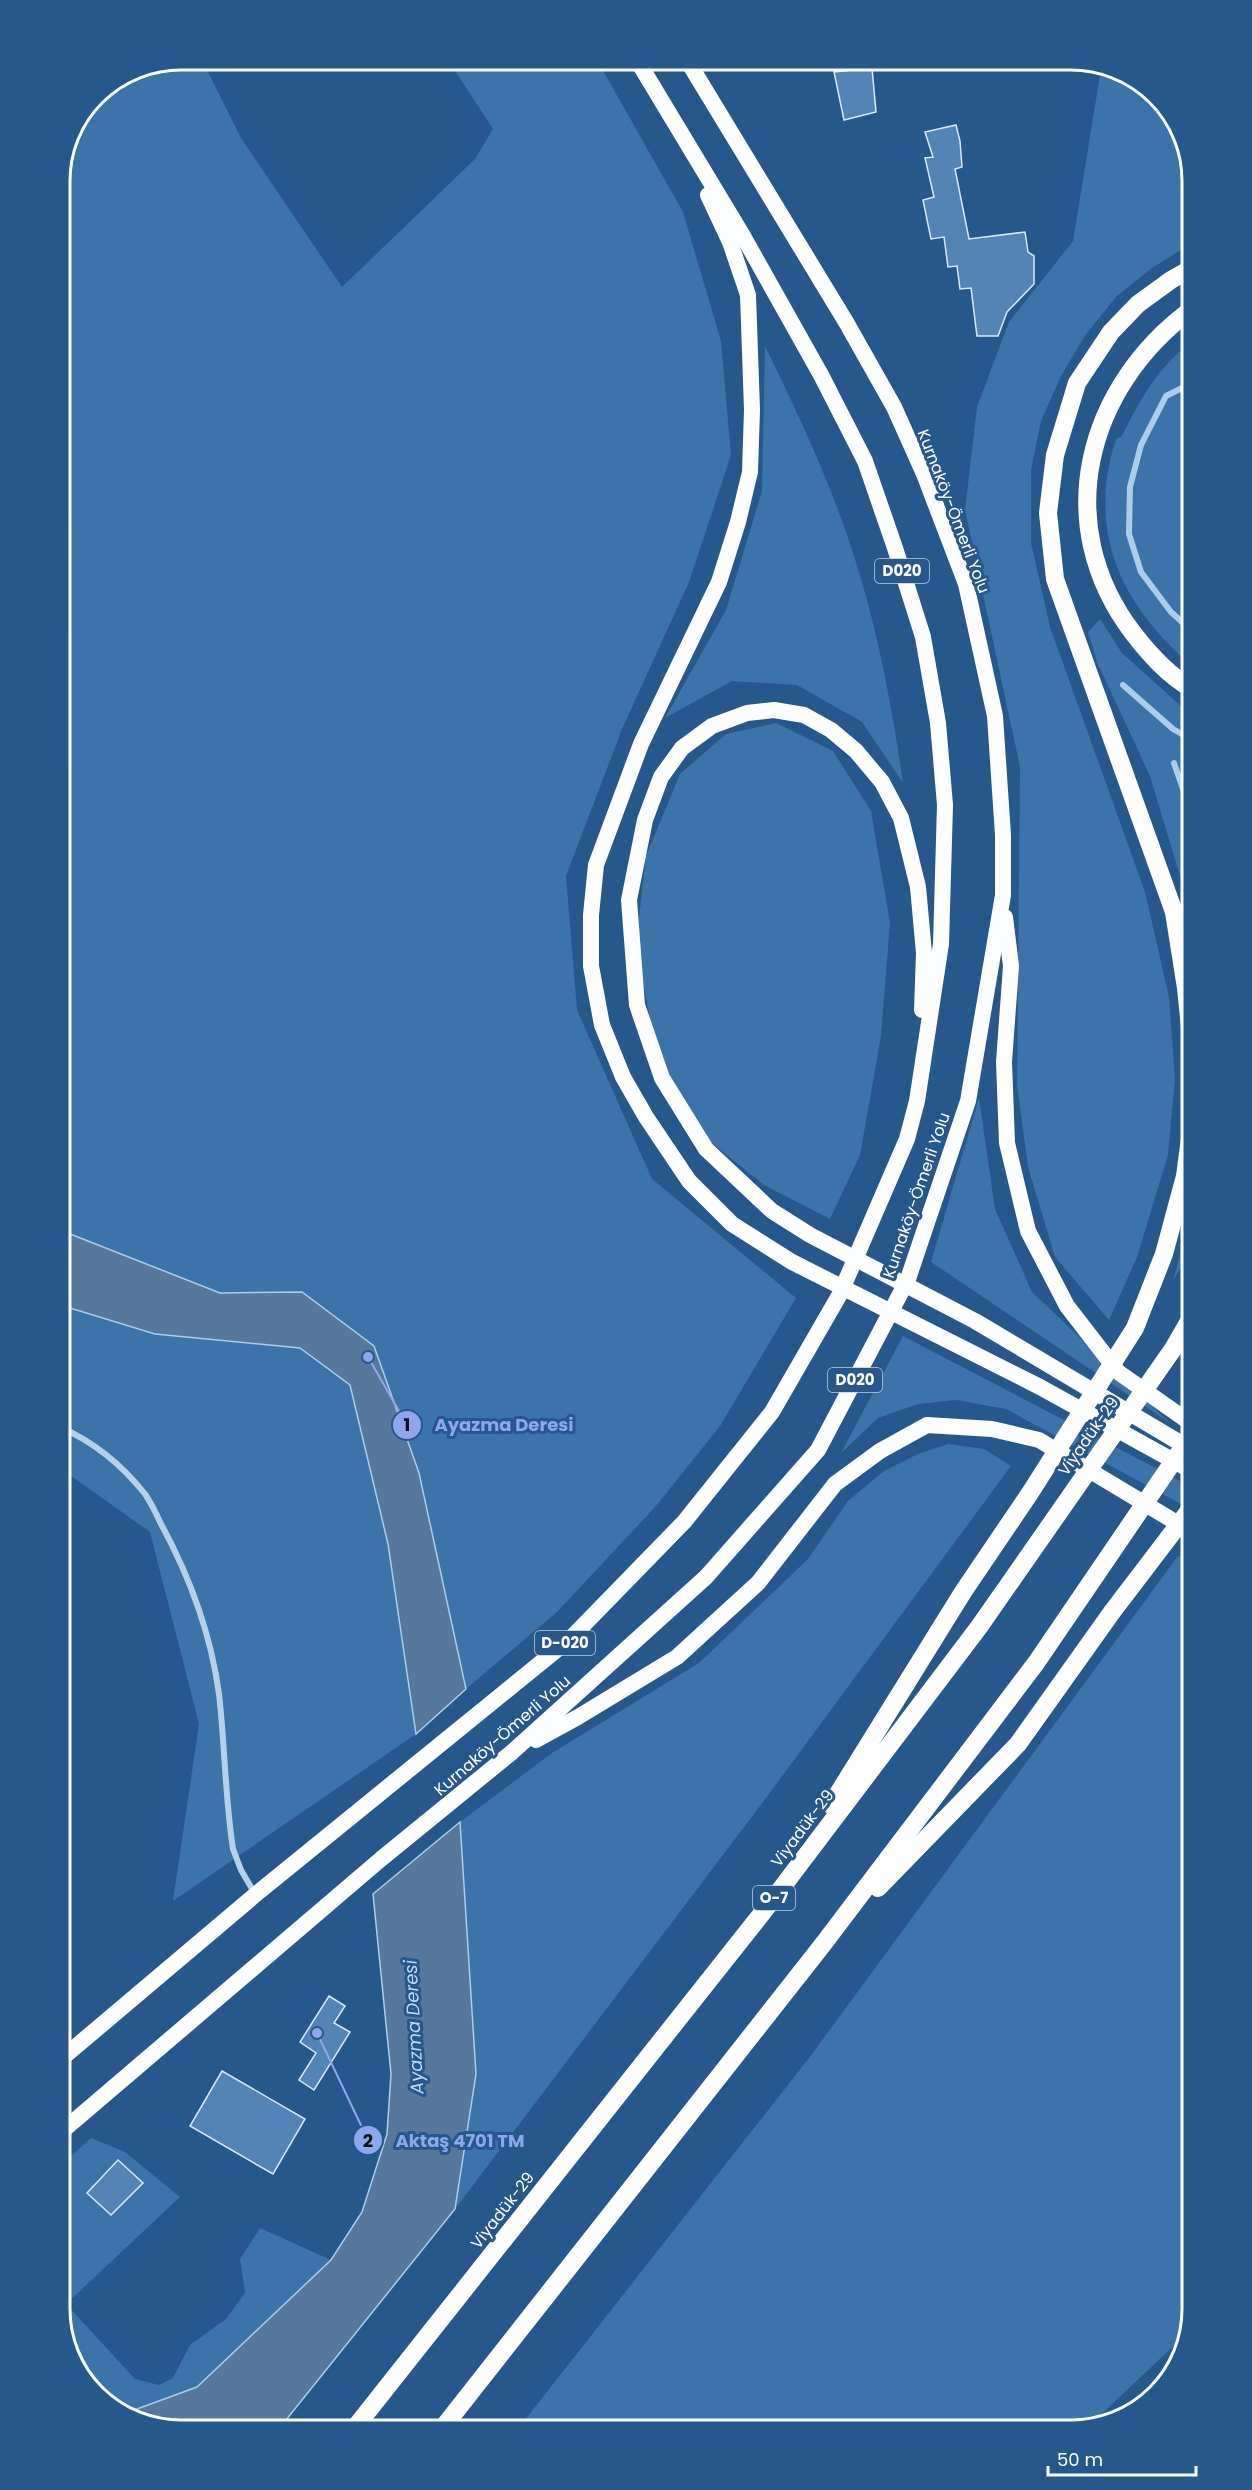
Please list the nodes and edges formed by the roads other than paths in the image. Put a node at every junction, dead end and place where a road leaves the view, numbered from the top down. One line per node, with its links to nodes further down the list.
1 (644, 71): 3 (highway, Kurnaköy-Ömerli Yolu / D020)
2 (693, 71): 7 (highway, Kurnaköy-Ömerli Yolu / D020)
3 (659, 94): 9 (highway, Kurnaköy-Ömerli Yolu / D020); 16 (highway)
4 (1181, 274): 8 (highway)
5 (1181, 319): 6 (highway)
6 (1181, 682)
7 (1003, 895): 12 (highway); 19 (highway, Kurnaköy-Ömerli Yolu / D020)
8 (1181, 956)
9 (917, 1101): 14 (highway); 20 (highway, Kurnaköy-Ömerli Yolu / D-020)
10 (1181, 1191): 21 (highway)
11 (1181, 1335): 21 (highway, Viyadük-29 / O-7)
12 (1181, 1416)
13 (70, 1432): 20 (street)
14 (1181, 1443)
15 (1181, 1450): 22 (highway)
16 (1181, 1465)
17 (1181, 1521): 22 (highway)
18 (1181, 1525): 19 (highway)
19 (512, 1753): 24 (highway, Kurnaköy-Ömerli Yolu)
20 (255, 1895): 23 (highway, Kurnaköy-Ömerli Yolu / D-020)
21 (774, 1898): 25 (highway, Viyadük-29 / O-7)
22 (824, 1943): 26 (highway)
23 (70, 2051)
24 (70, 2124)
25 (362, 2419)
26 (449, 2419)

